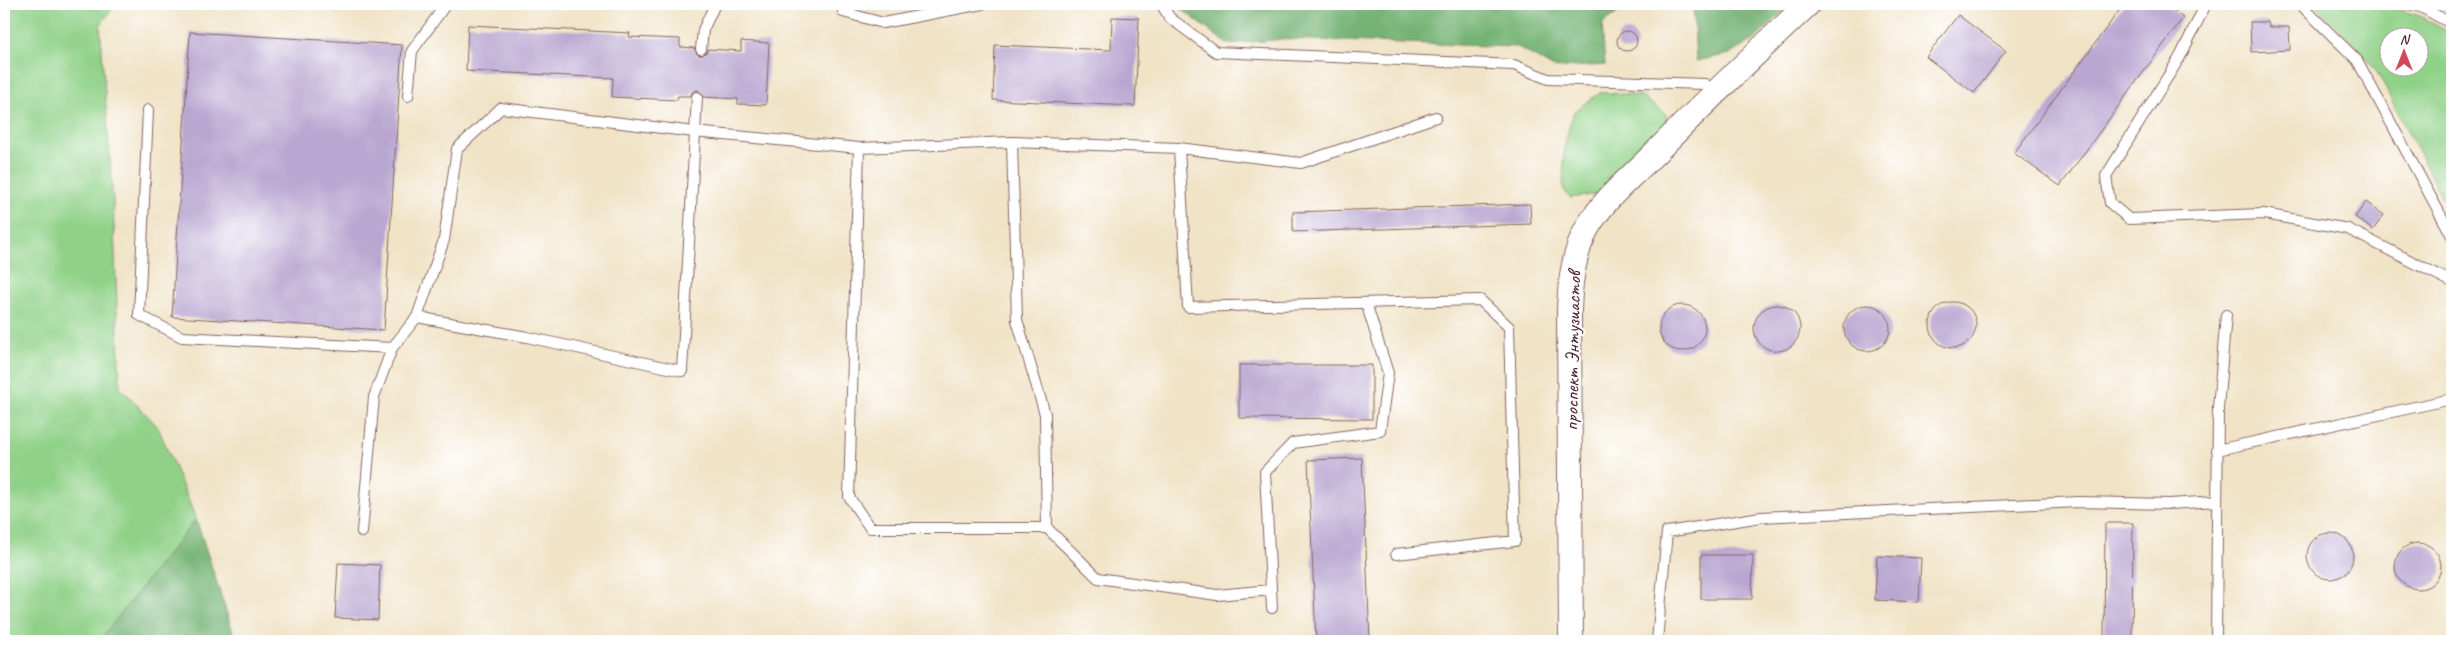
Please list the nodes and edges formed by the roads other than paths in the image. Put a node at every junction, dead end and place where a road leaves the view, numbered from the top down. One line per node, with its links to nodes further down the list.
1 (446, 4): 13 (lane)
2 (715, 4): 11 (lane)
3 (843, 4): 4 (lane)
4 (982, 4)
5 (1161, 4): 12 (lane)
6 (1808, 4): 12 (street, проспект Энтузиастов)
7 (2206, 4): 22 (lane)
8 (2300, 4): 21 (lane)
9 (2407, 4): 10 (lane)
10 (2452, 24)
11 (701, 49)
12 (1715, 92): 35 (street, проспект Энтузиастов)
13 (408, 96)
14 (697, 97): 17 (lane)
15 (148, 110): 26 (lane)
16 (1436, 117): 20 (lane)
17 (694, 132): 19 (lane); 25 (lane); 25 (lane)
18 (1012, 142): 19 (lane); 20 (lane); 30 (lane)
19 (859, 148): 30 (lane)
20 (1179, 148): 23 (lane)
21 (2452, 236)
22 (2452, 282)
23 (1366, 303): 32 (lane); 33 (lane)
24 (2226, 315): 28 (lane)
25 (416, 317): 26 (lane)
26 (392, 348): 31 (lane)
27 (2452, 399): 28 (lane)
28 (2217, 450): 29 (lane)
29 (2217, 501): 36 (lane); 37 (lane)
30 (1047, 528): 33 (lane)
31 (362, 532)
32 (1396, 554)
33 (1271, 590): 34 (lane)
34 (1272, 608)
35 (1571, 641)
36 (1657, 641)
37 (2216, 641)

